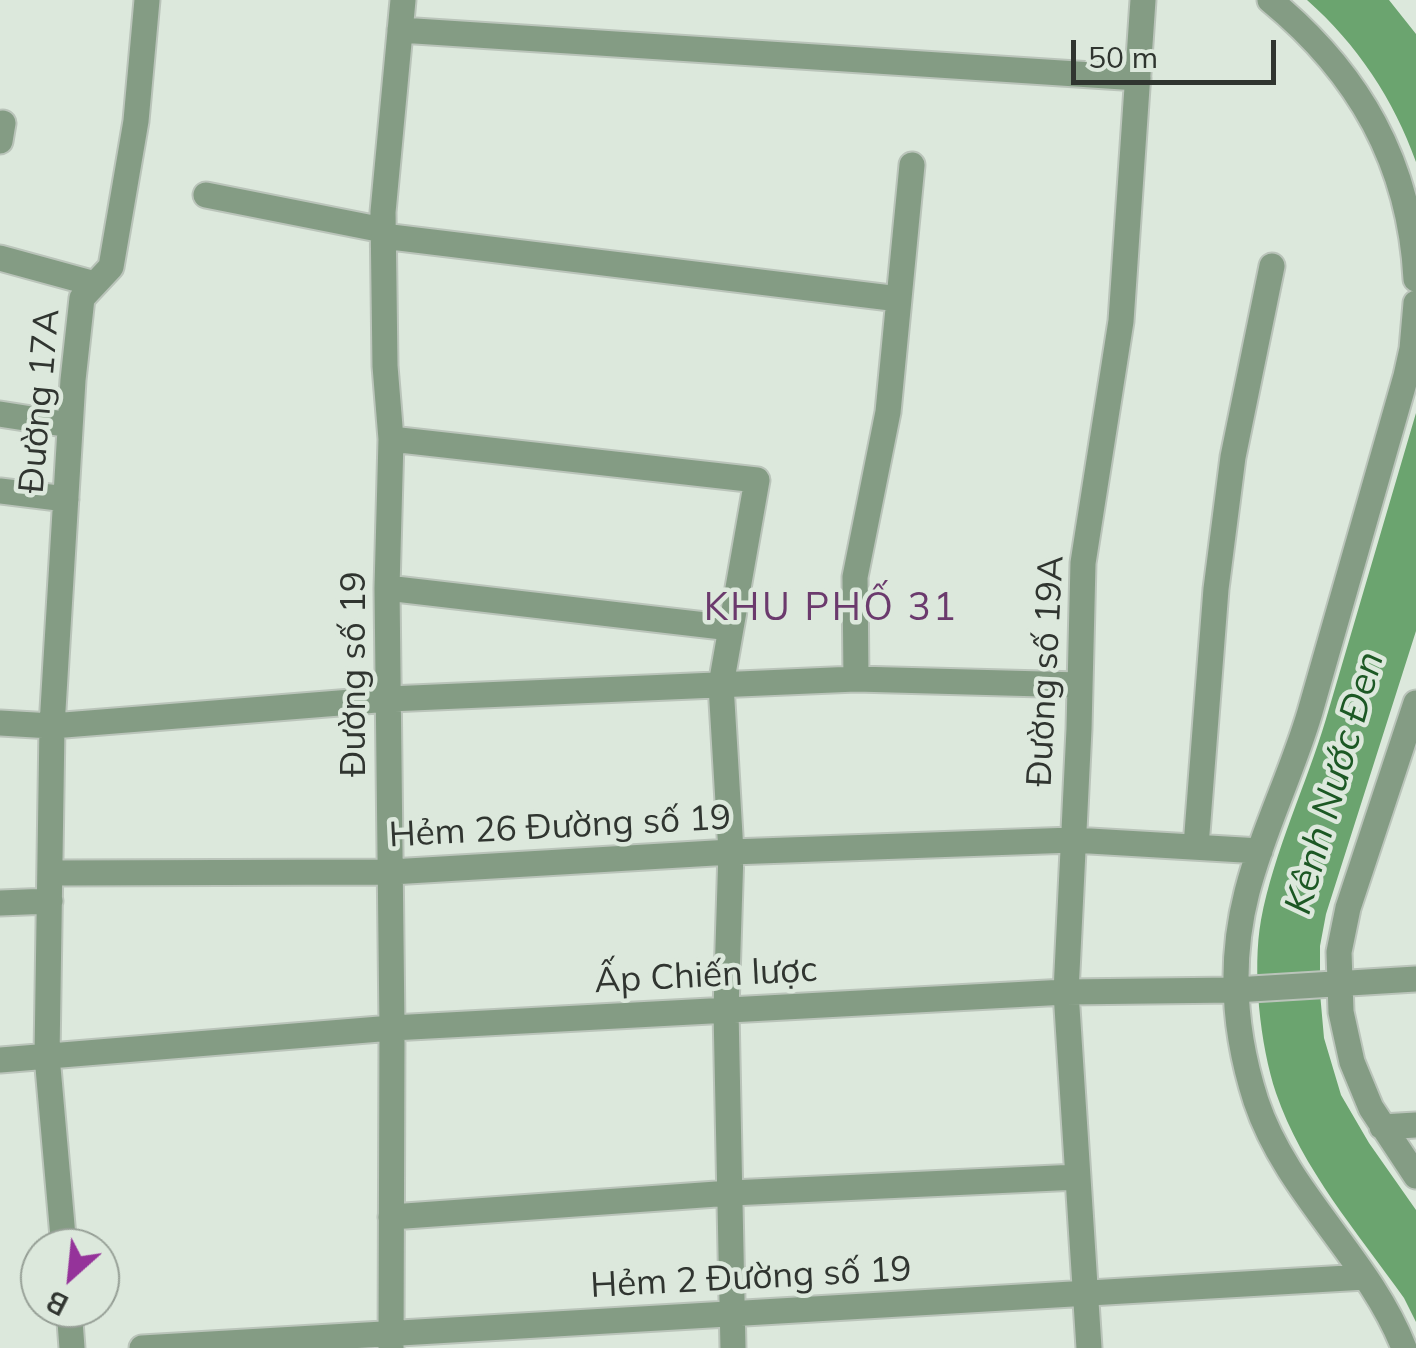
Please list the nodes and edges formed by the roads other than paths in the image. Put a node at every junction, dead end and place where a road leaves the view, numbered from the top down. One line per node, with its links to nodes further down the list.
1 (147, 0): 13 (street, Đường 17A)
2 (403, 0): 5 (street, Đường số 19)
3 (1143, 0): 6 (street, Đường số 19A)
4 (1270, 0): 12 (street)
5 (400, 30): 6 (street); 9 (street, Đường số 19)
6 (1138, 78): 24 (street, Đường số 19A)
7 (912, 165): 14 (street)
8 (206, 195): 9 (street)
9 (383, 233): 14 (street); 18 (street, Đường số 19)
10 (0, 258): 13 (street, Đường 17A)
11 (1272, 266): 31 (street)
12 (1416, 279)
13 (95, 284): 17 (street, Đường 17A)
14 (899, 299): 23 (street)
15 (1416, 304): 32 (street)
16 (0, 414): 17 (street)
17 (70, 425): 20 (street, Đường 17A)
18 (392, 439): 21 (street, Đường số 19); 22 (street)
19 (0, 491): 20 (street)
20 (66, 499): 29 (street, Đường 17A)
21 (388, 588): 22 (street); 26 (street, Đường số 19)
22 (731, 628): 25 (street)
23 (856, 679): 24 (street); 25 (street)
24 (1080, 685): 30 (street, Đường số 19A)
25 (721, 686): 26 (street); 33 (street)
26 (389, 699): 29 (street); 34 (street, Đường số 19)
27 (1416, 702): 39 (street)
28 (0, 723): 29 (street)
29 (52, 726): 35 (street, Đường 17A)
30 (1073, 840): 31 (street, Hẻm 26 Đường số 19); 33 (street, Hẻm 26 Đường số 19); 41 (street, Đường số 19A)
31 (1196, 846): 32 (street, Hẻm 26 Đường số 19)
32 (1260, 851): 40 (street)
33 (731, 852): 34 (street, Hẻm 26 Đường số 19); 42 (street)
34 (390, 872): 35 (street, Hẻm 26 Đường số 19); 43 (street, Đường số 19)
35 (50, 873): 36 (street, Đường 17A)
36 (50, 902): 37 (street); 44 (street, Đường 17A)
37 (0, 903)
38 (1416, 979): 39 (street, Ấp Chiến lược)
39 (1330, 984): 40 (street, Ấp Chiến lược); 47 (street)
40 (1245, 989): 41 (street, Ấp Chiến lược); 53 (street)
41 (1066, 992): 42 (street, Ấp Chiến lược); 49 (street, Đường số 19A)
42 (726, 1010): 43 (street, Ấp Chiến lược); 50 (street)
43 (392, 1028): 44 (street, Ấp Chiến lược); 51 (street, Đường số 19)
44 (48, 1056): 45 (street, Ấp Chiến lược); 52 (street, Đường 17A)
45 (0, 1060)
46 (1416, 1125): 47 (street)
47 (1382, 1127): 48 (street)
48 (1416, 1176)
49 (1078, 1177): 50 (street); 54 (street, Đường số 19A)
50 (731, 1193): 51 (street); 55 (street)
51 (391, 1217): 56 (street, Đường số 19)
52 (62, 1228)
53 (1365, 1277): 54 (street, Hẻm 2 Đường số 19); 60 (street)
54 (1086, 1293): 55 (street, Hẻm 2 Đường số 19); 59 (street, Đường số 19A)
55 (734, 1314): 56 (street, Hẻm 2 Đường số 19); 58 (street)
56 (390, 1341): 57 (street, Hẻm 2 Đường số 19)
57 (142, 1348)
58 (733, 1348)
59 (1089, 1348)
60 (1404, 1348)

